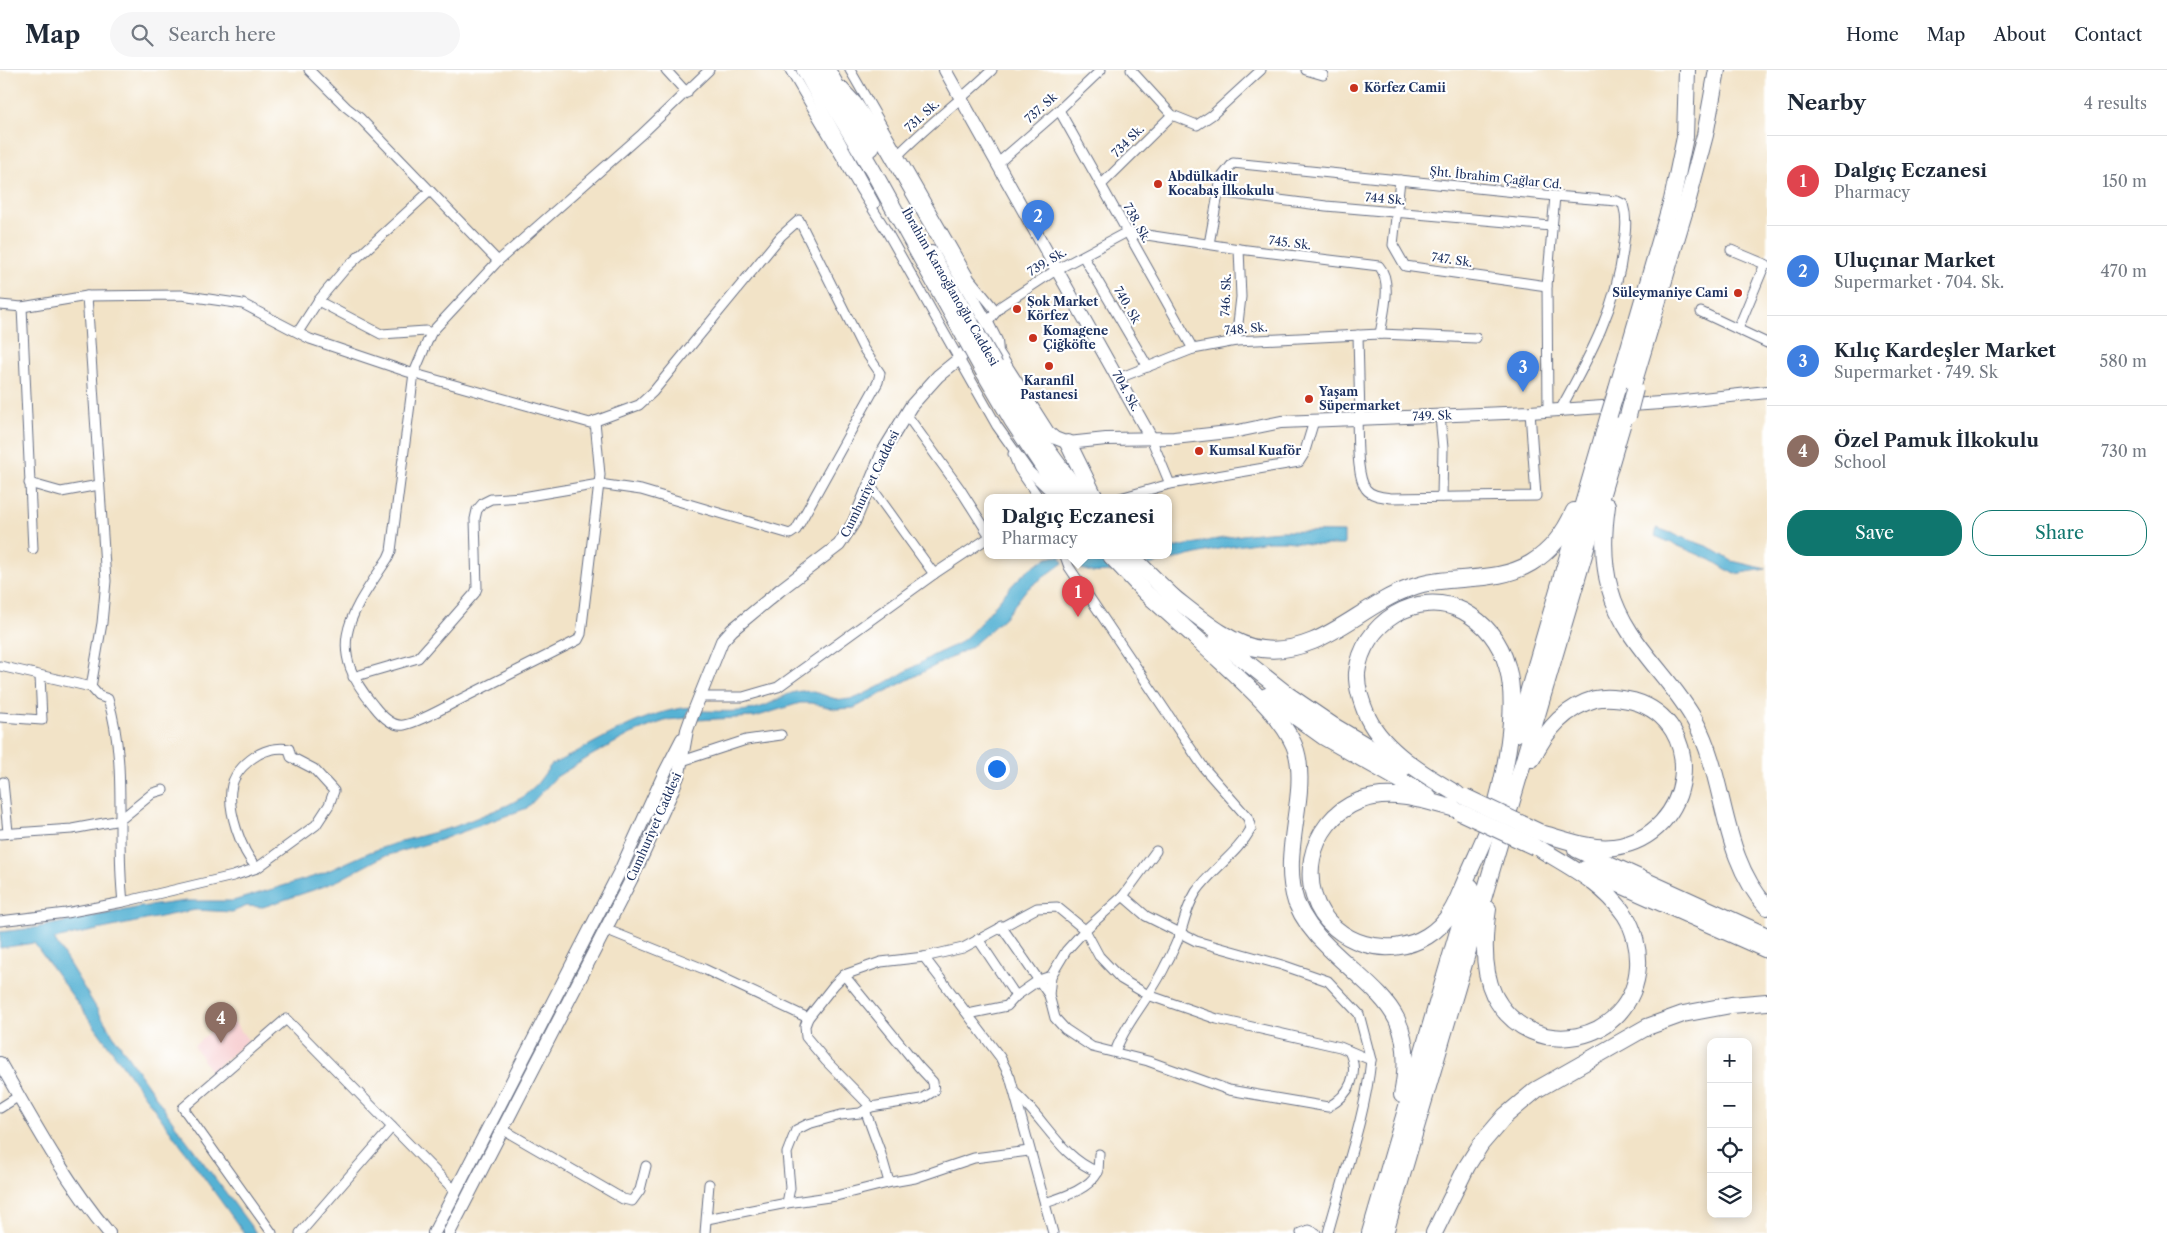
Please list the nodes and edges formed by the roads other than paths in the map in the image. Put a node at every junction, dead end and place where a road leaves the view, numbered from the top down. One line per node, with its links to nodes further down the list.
1 (310, 70): 26 (street)
2 (666, 70): 17 (street)
3 (709, 70): 17 (street)
4 (790, 70): 21 (street)
5 (801, 70): 21 (street)
6 (850, 70): 22 (street)
7 (946, 70): 18 (street, 704. Sk.)
8 (992, 70): 18 (street, 731. Sk.)
9 (1101, 70): 19 (street, 737. Sk)
10 (1131, 70): 20 (street)
11 (1261, 70): 20 (street)
12 (1306, 70): 16 (street)
13 (1687, 70): 61 (highway)
14 (1717, 70): 61 (highway)
15 (822, 71): 46 (highway, İbrahim Karaoğlanoğlu Caddesi); 46 (street)
16 (1323, 75)
17 (687, 93): 36 (street)
18 (962, 99): 22 (street, 731. Sk.); 23 (street, 704. Sk.)
19 (1059, 110): 23 (street, 737. Sk); 25 (street, 738. Sk.)
20 (1172, 115): 25 (street, 734 Sk.)
21 (821, 116): 56 (street)
22 (900, 153): 44 (street)
23 (997, 164): 38 (street, 704. Sk.)
24 (1400, 180): 27 (street, Şht. İbrahim Çağlar Cd.); 28 (street, Şht. İbrahim Çağlar Cd.); 29 (street)
25 (1102, 184): 31 (street, 738. Sk.)
26 (430, 191): 36 (street); 41 (street)
27 (1218, 192): 29 (street, 744 Sk.); 32 (street, Şht. İbrahim Çağlar Cd.)
28 (1555, 196): 30 (street); 63 (street, Şht. İbrahim Çağlar Cd.)
29 (1397, 213): 30 (street, 744 Sk.); 39 (street, 747. Sk.)
30 (1551, 226): 39 (street)
31 (1128, 232): 32 (street, 745. Sk.); 35 (street, 739. Sk.); 55 (street, 738. Sk.)
32 (1209, 244): 33 (street, 745. Sk.)
33 (1239, 249): 50 (street, 745. Sk.); 53 (street, 746. Sk.)
34 (1731, 250): 37 (street)
35 (1083, 256): 38 (street, 739. Sk.); 57 (street, 740. Sk)
36 (498, 260): 49 (street)
37 (1766, 265): 47 (street)
38 (1056, 270): 44 (street, 739. Sk.); 60 (street, 704. Sk.)
39 (1547, 283): 63 (street)
40 (87, 296): 43 (street); 48 (street); 75 (street)
41 (318, 301): 48 (street); 49 (street)
42 (0, 306): 43 (street)
43 (22, 307): 74 (street)
44 (996, 311): 46 (street, 739. Sk.)
45 (1701, 312): 47 (street)
46 (973, 326): 56 (street, Cumhuriyet Caddesi); 58 (highway, İbrahim Karaoğlanoğlu Caddesi, bridge); 72 (street)
47 (1738, 328): 54 (street)
48 (298, 332): 59 (street)
49 (431, 333): 59 (street)
50 (1380, 334): 51 (street, 748. Sk.); 52 (street, 748. Sk.)
51 (1358, 335): 53 (street, 748. Sk.); 68 (street)
52 (1476, 338)
53 (1236, 341): 55 (street, 748. Sk.)
54 (1767, 343)
55 (1193, 349): 57 (street, 748. Sk.)
56 (958, 359): 65 (street, Cumhuriyet Caddesi); 73 (street)
57 (1148, 366): 60 (street, 748. Sk.)
58 (990, 369): 81 (highway, İbrahim Karaoğlanoğlu Caddesi); 82 (highway, İbrahim Karaoğlanoğlu Caddesi)
59 (414, 373): 69 (street); 97 (street)
60 (1119, 378): 71 (street, 704. Sk.)
61 (1628, 389): 67 (highway, bridge)
62 (1767, 392): 63 (street, 749. Sk)
63 (1554, 410): 64 (street, 749. Sk)
64 (1530, 412): 66 (street, 749. Sk); 85 (street)
65 (906, 414): 77 (street, Cumhuriyet Caddesi); 86 (street)
66 (1440, 416): 68 (street, 749. Sk); 85 (street)
67 (1617, 417): 93 (highway); 108 (highway); 115 (highway)
68 (1358, 419): 70 (street, 749. Sk); 85 (street)
69 (595, 421): 76 (street); 76 (street)
70 (1314, 421): 71 (street, 749. Sk); 78 (street)
71 (1151, 438): 72 (street, 749. Sk); 78 (street, 704. Sk.)
72 (1064, 441): 83 (highway)
73 (1011, 446): 79 (street); 80 (street)
74 (29, 484): 75 (street); 88 (street)
75 (99, 484): 98 (street)
76 (599, 484): 97 (street); 97 (street)
77 (869, 484): 92 (street); 99 (street, Cumhuriyet Caddesi)
78 (1170, 484): 84 (street)
79 (1036, 494)
80 (1053, 494)
81 (1061, 494)
82 (1079, 494)
83 (1092, 494)
84 (1134, 494)
85 (1442, 497)
86 (984, 528)
87 (984, 541): 92 (street)
88 (33, 549)
89 (1066, 559): 120 (street)
90 (1114, 559): 94 (highway)
91 (1134, 559): 93 (highway)
92 (934, 574): 99 (street)
93 (1169, 594): 106 (highway)
94 (1195, 637): 106 (highway); 154 (highway)
95 (0, 666): 96 (street)
96 (40, 676): 98 (street); 100 (street)
97 (353, 677)
98 (91, 687): 107 (street)
99 (699, 697): 101 (street, Cumhuriyet Caddesi)
100 (0, 717)
101 (687, 730): 103 (street, Cumhuriyet Caddesi); 150 (street)
102 (781, 735): 103 (street)
103 (682, 761): 118 (street, Cumhuriyet Caddesi)
104 (3, 782): 109 (street)
105 (163, 790): 107 (street)
106 (1459, 803): 108 (highway); 108 (highway); 110 (highway, bridge)
107 (120, 820): 109 (street); 114 (street)
108 (1500, 827): 110 (highway); 110 (highway); 154 (highway); 154 (highway)
109 (4, 833)
110 (1540, 841): 121 (highway); 123 (highway)
111 (1156, 851): 113 (street)
112 (257, 868): 112 (street); 114 (street)
113 (1124, 896): 119 (street); 120 (street)
114 (124, 902): 116 (street)
115 (1767, 907)
116 (0, 921)
117 (1001, 926): 119 (street); 122 (street); 127 (street)
118 (605, 929): 133 (street); 143 (street, Cumhuriyet Caddesi)
119 (1084, 930): 126 (street); 129 (street)
120 (1180, 933): 129 (street); 136 (street)
121 (1767, 936)
122 (978, 939): 124 (street); 130 (street)
123 (1767, 950)
124 (924, 957): 125 (street); 132 (street)
125 (844, 975): 133 (street); 141 (street)
126 (1050, 976): 127 (street); 128 (street)
127 (1039, 980): 128 (street); 130 (street)
128 (1049, 995): 135 (street)
129 (1148, 995): 134 (street); 135 (street)
130 (1016, 996): 132 (street)
131 (1767, 1002): 155 (highway)
132 (968, 1014): 138 (street)
133 (808, 1018): 141 (street)
134 (1349, 1051): 135 (street); 136 (street)
135 (1116, 1052)
136 (1371, 1060): 165 (street)
137 (0, 1063): 139 (street)
138 (1015, 1093): 144 (street); 147 (street)
139 (19, 1096): 140 (street); 156 (street)
140 (0, 1108)
141 (868, 1109): 148 (street); 151 (street)
142 (392, 1127): 150 (street); 157 (street); 158 (street)
143 (502, 1130): 146 (street); 160 (street, Cumhuriyet Caddesi)
144 (1029, 1151): 148 (street); 152 (street)
145 (1099, 1154): 147 (street)
146 (646, 1166)
147 (1098, 1172): 152 (street)
148 (889, 1182): 151 (street)
149 (709, 1184): 153 (street)
150 (456, 1192): 159 (street)
151 (787, 1202): 153 (street)
152 (1044, 1203): 162 (street)
153 (707, 1219): 161 (street)
154 (1378, 1224)
155 (1435, 1230)
156 (109, 1233)
157 (272, 1233)
158 (300, 1233)
159 (434, 1233)
160 (449, 1233)
161 (705, 1233)
162 (1053, 1233)
163 (1301, 1233): 164 (street)
164 (1316, 1233)
165 (1328, 1233)

